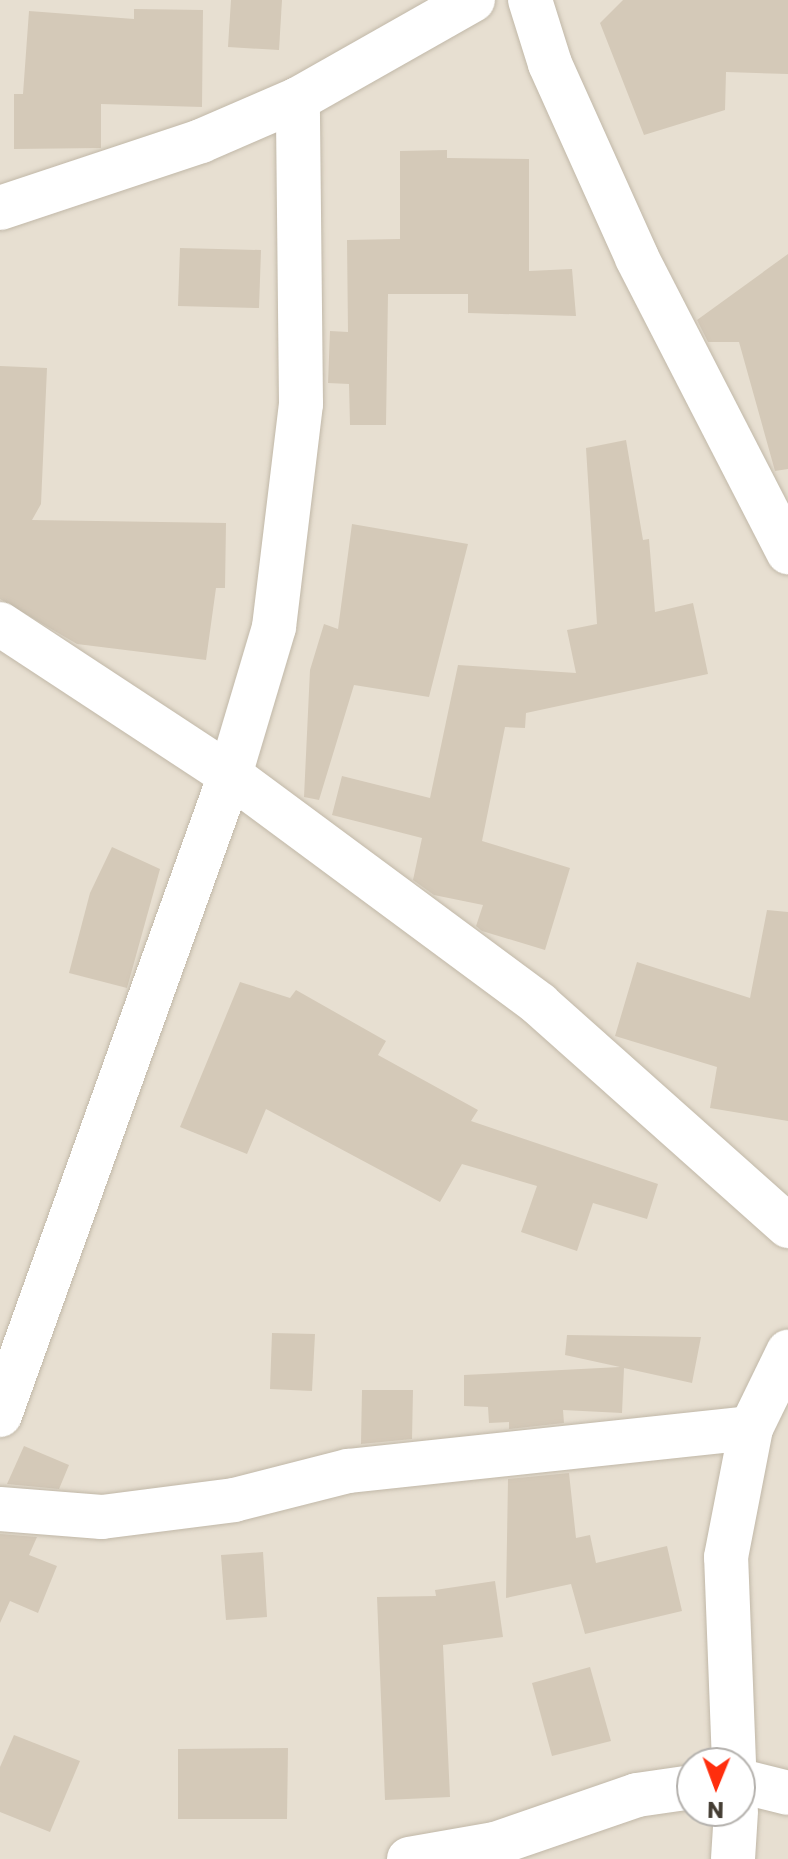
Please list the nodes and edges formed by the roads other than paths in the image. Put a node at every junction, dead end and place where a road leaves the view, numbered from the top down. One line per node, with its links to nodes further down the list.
1 (473, 0): 3 (street)
2 (530, 0): 5 (street)
3 (298, 99): 4 (street); 7 (street)
4 (0, 208)
5 (788, 552)
6 (0, 624): 7 (street)
7 (230, 775): 8 (street); 10 (street)
8 (788, 1226)
9 (788, 1352): 11 (street)
10 (0, 1415)
11 (751, 1428): 12 (street); 13 (street)
12 (0, 1509)
13 (733, 1747)
14 (756, 1785): 16 (street)
15 (676, 1789): 18 (street)
16 (788, 1793)
17 (735, 1827): 19 (street)
18 (409, 1859)
19 (733, 1859)

